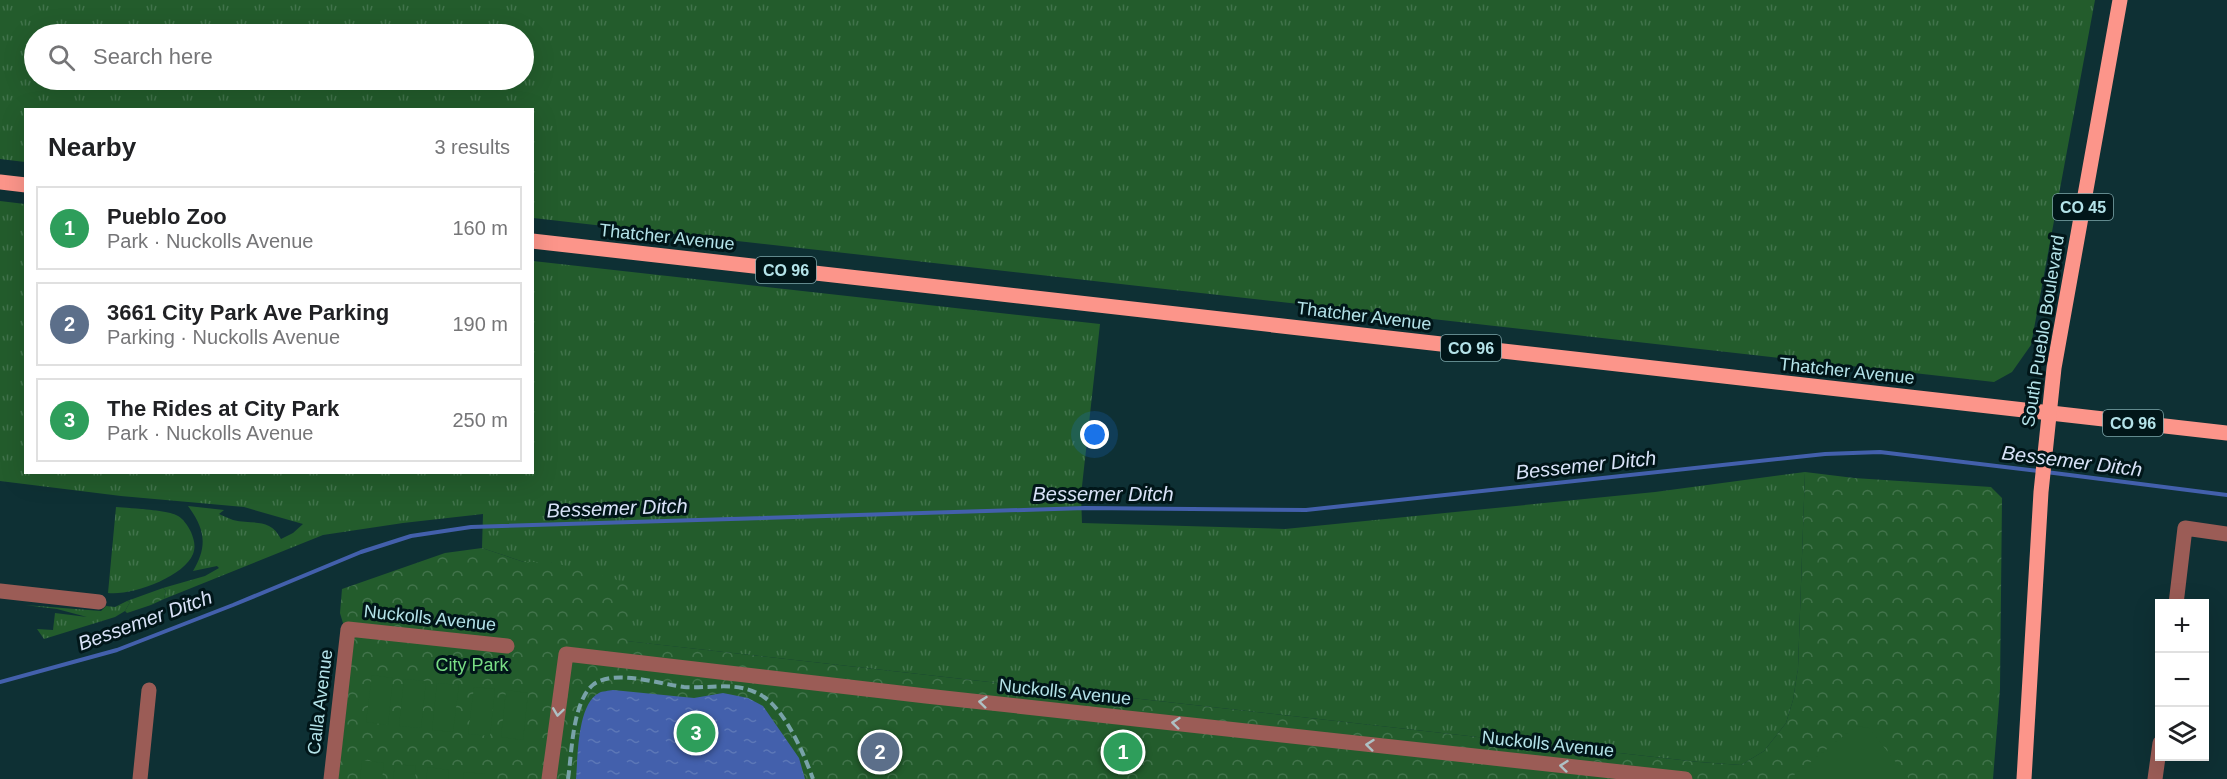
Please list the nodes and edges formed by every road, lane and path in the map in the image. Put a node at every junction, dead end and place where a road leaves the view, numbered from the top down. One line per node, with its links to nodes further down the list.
1 (2120, 0): 5 (main road, South Pueblo Boulevard / CO 45)
2 (0, 182): 3 (main road)
3 (24, 185)
4 (534, 242): 5 (main road, Thatcher Avenue / CO 96)
5 (2049, 413): 6 (main road, Thatcher Avenue / CO 96); 15 (main road, South Pueblo Boulevard / CO 45)
6 (2227, 433)
7 (2227, 534): 9 (street)
8 (0, 591): 10 (street)
9 (2176, 599)
10 (99, 602)
11 (348, 629): 12 (street, Nuckolls Avenue); 17 (street, Calla Avenue)
12 (507, 646)
13 (149, 690): 16 (street)
14 (2158, 761): 20 (street)
15 (2027, 775)
16 (140, 779)
17 (331, 779)
18 (549, 779): 19 (street, Nuckolls Avenue, one-way to 18)
19 (1685, 779)
20 (2155, 779)

